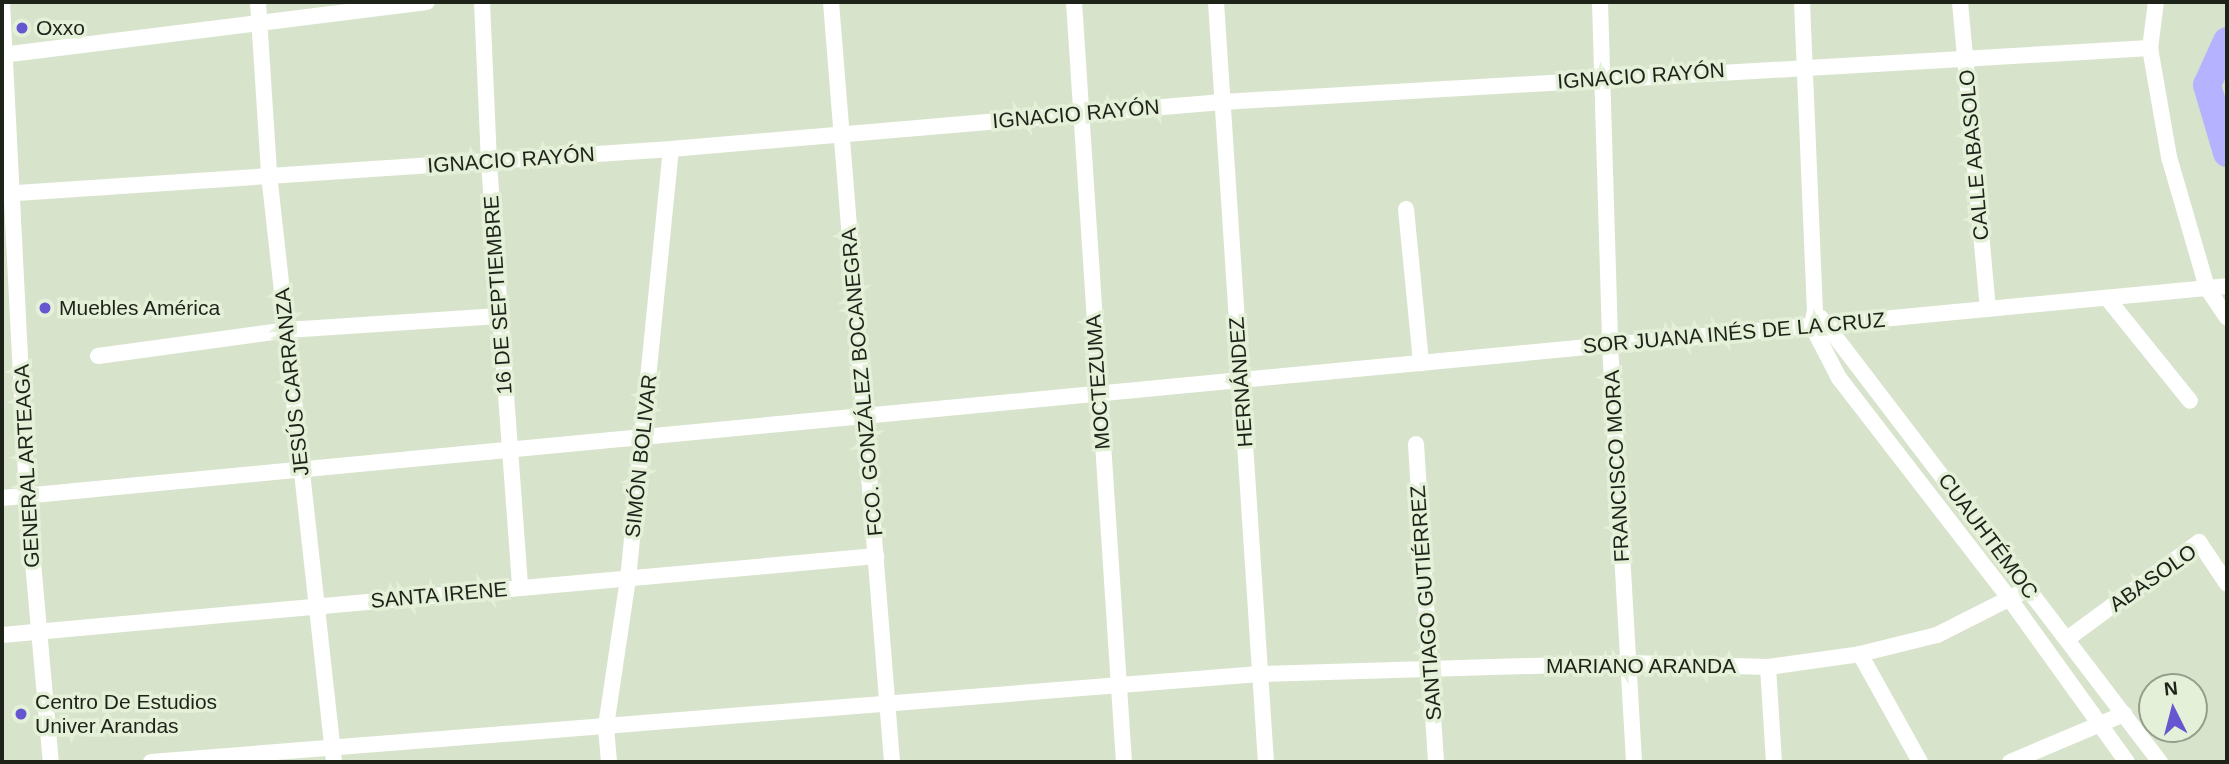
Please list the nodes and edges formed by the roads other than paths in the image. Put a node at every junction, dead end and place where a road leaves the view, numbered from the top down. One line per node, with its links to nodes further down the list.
1 (2, 2): 14 (street, GENERAL ARTEAGA)
2 (258, 2): 12 (street, JESÚS CARRANZA)
3 (426, 2): 12 (street)
4 (482, 2): 22 (street, 16 DE SEPTIEMBRE)
5 (831, 2): 20 (street, FCO. GONZÁLEZ BOCANEGRA)
6 (1074, 2): 19 (street, MOCTEZUMA)
7 (1216, 2): 18 (street, HERNÁNDEZ)
8 (1600, 2): 17 (street, FRANCISCO MORA)
9 (1802, 2): 16 (street, CUAUHTÉMOC)
10 (1960, 2): 15 (street, CALLE ABASOLO)
11 (2156, 2): 13 (street)
12 (259, 23): 14 (street); 23 (street, JESÚS CARRANZA)
13 (2150, 48): 15 (street, IGNACIO RAYÓN); 26 (street)
14 (4, 55): 24 (street, GENERAL ARTEAGA)
15 (1966, 60): 16 (street, IGNACIO RAYÓN); 28 (street, CALLE ABASOLO)
16 (1806, 65): 17 (street, IGNACIO RAYÓN); 31 (street, CUAUHTÉMOC)
17 (1602, 79): 18 (street, IGNACIO RAYÓN); 33 (street, FRANCISCO MORA)
18 (1222, 102): 19 (street, IGNACIO RAYÓN); 36 (street, HERNÁNDEZ)
19 (1080, 114): 20 (street, IGNACIO RAYÓN); 37 (street, MOCTEZUMA)
20 (841, 132): 21 (street, IGNACIO RAYÓN); 39 (street, FCO. GONZÁLEZ BOCANEGRA)
21 (671, 149): 22 (street, IGNACIO RAYÓN); 40 (street, SIMÓN BOLIVAR)
22 (489, 163): 23 (street, IGNACIO RAYÓN); 29 (street, 16 DE SEPTIEMBRE)
23 (270, 174): 24 (street, IGNACIO RAYÓN); 32 (street, JESÚS CARRANZA)
24 (8, 194): 44 (street, GENERAL ARTEAGA)
25 (1406, 209): 35 (street)
26 (2216, 287): 27 (street, SOR JUANA INÉS DE LA CRUZ); 30 (street)
27 (2107, 298): 28 (street, SOR JUANA INÉS DE LA CRUZ); 38 (street)
28 (1988, 309): 31 (street, SOR JUANA INÉS DE LA CRUZ)
29 (499, 316): 32 (street); 42 (street, 16 DE SEPTIEMBRE)
30 (2227, 318)
31 (1818, 320): 33 (street, SOR JUANA INÉS DE LA CRUZ); 50 (street, CUAUHTÉMOC); 51 (street, CUAUHTÉMOC)
32 (287, 330): 34 (street); 43 (street, JESÚS CARRANZA)
33 (1610, 345): 35 (street, SOR JUANA INÉS DE LA CRUZ); 57 (street, FRANCISCO MORA)
34 (98, 356)
35 (1421, 363): 36 (street, SOR JUANA INÉS DE LA CRUZ)
36 (1241, 380): 37 (street, SOR JUANA INÉS DE LA CRUZ); 60 (street, HERNÁNDEZ)
37 (1099, 394): 39 (street, SOR JUANA INÉS DE LA CRUZ); 61 (street, MOCTEZUMA)
38 (2190, 401)
39 (864, 416): 40 (street, SOR JUANA INÉS DE LA CRUZ); 46 (street, FCO. GONZÁLEZ BOCANEGRA)
40 (643, 437): 42 (street, SOR JUANA INÉS DE LA CRUZ); 47 (street, SIMÓN BOLIVAR)
41 (1416, 444): 59 (street, SANTIAGO GUTIÉRREZ)
42 (511, 449): 43 (street, SOR JUANA INÉS DE LA CRUZ); 49 (street, 16 DE SEPTIEMBRE)
43 (302, 469): 44 (street, SOR JUANA INÉS DE LA CRUZ); 52 (street, JESÚS CARRANZA)
44 (27, 495): 45 (street, SOR JUANA INÉS DE LA CRUZ); 53 (street, GENERAL ARTEAGA)
45 (2, 498)
46 (876, 556): 47 (street, SANTA IRENE); 62 (street, FCO. GONZÁLEZ BOCANEGRA)
47 (628, 579): 49 (street, SANTA IRENE); 64 (street, SIMÓN BOLIVAR)
48 (2227, 584): 55 (street, ABASOLO)
49 (520, 588): 52 (street, SANTA IRENE)
50 (2028, 589): 51 (street, MARIANO ARANDA); 55 (street, CUAUHTÉMOC)
51 (2010, 598): 56 (street, MARIANO ARANDA); 65 (street, CUAUHTÉMOC)
52 (315, 607): 53 (street, SANTA IRENE); 66 (street, JESÚS CARRANZA)
53 (39, 631): 54 (street, SANTA IRENE); 67 (street, GENERAL ARTEAGA)
54 (2, 635)
55 (2067, 639): 63 (street, CUAUHTÉMOC)
56 (1860, 654): 58 (street, MARIANO ARANDA); 76 (street)
57 (1629, 663): 58 (street, MARIANO ARANDA); 59 (street, MARIANO ARANDA); 74 (street, FRANCISCO MORA)
58 (1768, 667): 75 (street)
59 (1432, 671): 60 (street, MARIANO ARANDA); 73 (street, SANTIAGO GUTIÉRREZ)
60 (1260, 674): 61 (street, MARIANO ARANDA); 72 (street, HERNÁNDEZ)
61 (1119, 685): 62 (street, MARIANO ARANDA); 71 (street, MOCTEZUMA)
62 (888, 704): 64 (street, MARIANO ARANDA); 70 (street, FCO. GONZÁLEZ BOCANEGRA)
63 (2124, 714): 65 (street); 79 (street, CUAUHTÉMOC)
64 (606, 726): 66 (street, MARIANO ARANDA); 69 (street, SIMÓN BOLIVAR)
65 (2100, 727): 77 (street); 78 (street, CUAUHTÉMOC)
66 (333, 755): 68 (street, MARIANO ARANDA)
67 (51, 762)
68 (151, 762)
69 (610, 762)
70 (892, 762)
71 (1124, 762)
72 (1266, 762)
73 (1436, 762)
74 (1634, 762)
75 (1774, 762)
76 (1920, 762)
77 (2010, 762)
78 (2127, 762)
79 (2160, 762)

